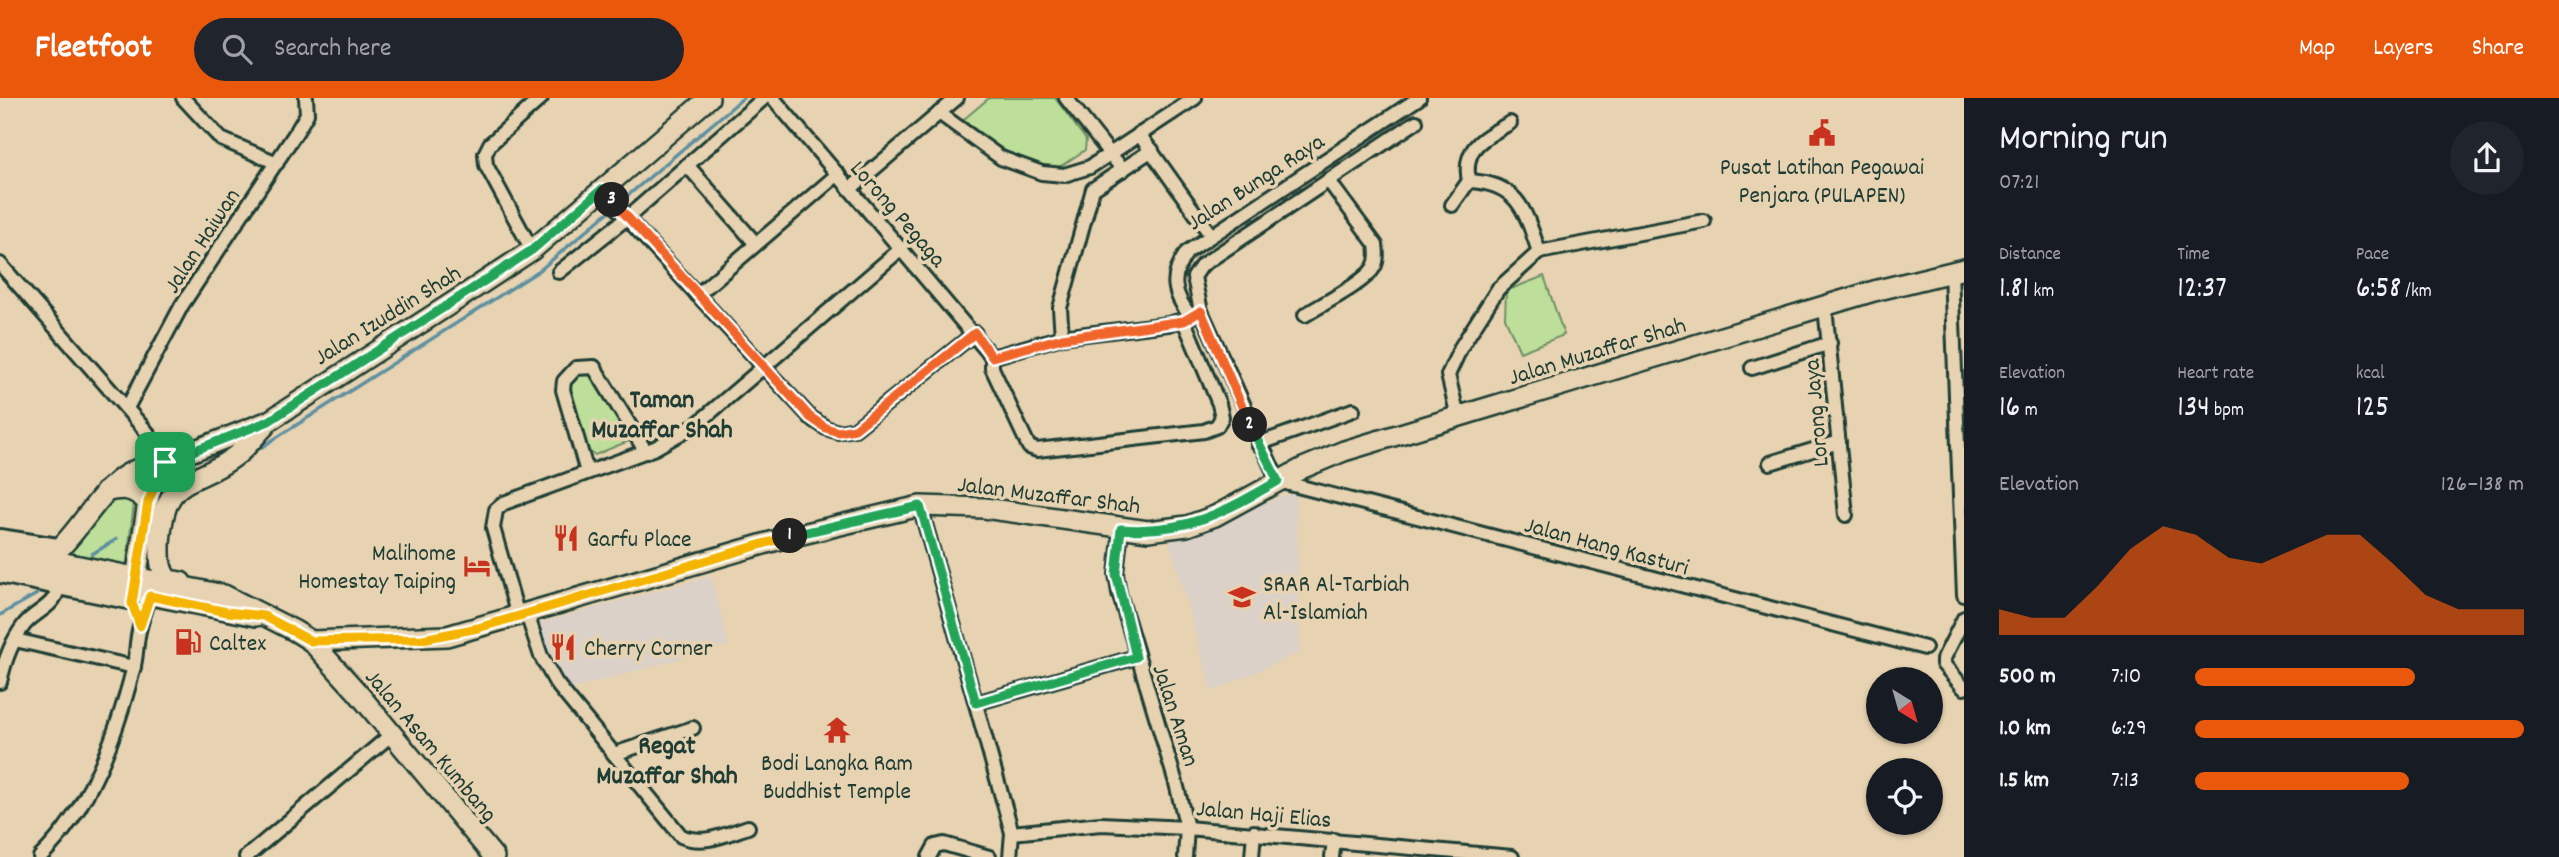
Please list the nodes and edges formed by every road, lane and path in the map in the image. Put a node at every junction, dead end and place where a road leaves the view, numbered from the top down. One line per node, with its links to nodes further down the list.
1 (183, 98): 17 (street)
2 (541, 98): 30 (street)
3 (709, 98): 24 (main road, Jalan Izuddin Shah)
4 (764, 98): 18 (street)
5 (773, 98): 20 (street, Lorong Pegaga)
6 (957, 98): 11 (street)
7 (1066, 98): 16 (street)
8 (1195, 98): 14 (street)
9 (1419, 98): 27 (street, Jalan Bunga Raya)
10 (309, 99): 17 (street, Jalan Haiwan)
11 (939, 113): 16 (street); 23 (street)
12 (1416, 122): 21 (street, Jalan Bunga Raya)
13 (1510, 122): 22 (street)
14 (1139, 134): 15 (street); 16 (street)
15 (1152, 150): 19 (street); 27 (street)
16 (1110, 153): 19 (street)
17 (277, 163): 45 (street, Jalan Haiwan)
18 (687, 166): 24 (street); 28 (street)
19 (1123, 170): 40 (street)
20 (838, 174): 23 (street, Lorong Pegaga); 28 (street)
21 (1328, 180): 37 (street); 38 (street, Jalan Bunga Raya)
22 (1469, 181): 25 (street); 31 (street)
23 (850, 189): 29 (street, Lorong Pegaga)
24 (615, 205): 30 (main road, Jalan Izuddin Shah); 34 (street); 35 (street)
25 (1452, 205)
26 (1704, 221): 31 (street)
27 (1210, 234): 38 (street, Jalan Bunga Raya)
28 (756, 244): 35 (street)
29 (902, 248): 39 (street, Lorong Pegaga); 43 (street)
30 (532, 250): 48 (main road, Jalan Izuddin Shah)
31 (1539, 252): 47 (street)
32 (0, 264): 45 (street)
33 (1957, 270): 36 (main road, Jalan Muzaffar Shah); 68 (street)
34 (559, 272)
35 (697, 295): 43 (street)
36 (1825, 307): 41 (street, Lorong Jaya); 47 (main road, Jalan Muzaffar Shah)
37 (1305, 315)
38 (1192, 316): 40 (street); 42 (street, Lorong Pegaga); 50 (street, Jalan Bunga Raya)
39 (975, 333): 42 (street, Lorong Pegaga); 43 (street)
40 (1062, 338): 42 (street)
41 (1830, 343): 44 (street); 49 (street, Lorong Jaya)
42 (992, 357)
43 (762, 367): 51 (street)
44 (1752, 368)
45 (127, 408): 52 (street)
46 (1353, 411): 50 (street)
47 (1458, 417): 55 (main road, Jalan Muzaffar Shah)
48 (269, 421): 52 (main road, Jalan Izuddin Shah); 67 (main road)
49 (1839, 442): 53 (street); 59 (street, Lorong Jaya)
50 (1258, 444): 55 (street, Jalan Bunga Raya)
51 (646, 452): 54 (street); 54 (street)
52 (165, 462): 56 (main road, Jalan Izuddin Shah); 57 (main road)
53 (1770, 463)
54 (587, 472): 69 (street)
55 (1278, 481): 60 (main road, Jalan Muzaffar Shah); 76 (street, Jalan Hang Kasturi)
56 (105, 492): 57 (main road); 61 (main road, Jalan Izuddin Shah)
57 (148, 502): 66 (main road)
58 (920, 506): 60 (main road, Jalan Muzaffar Shah); 69 (main road, Jalan Muzaffar Shah); 82 (street)
59 (1846, 515)
60 (1121, 529): 77 (street, Jalan Aman)
61 (62, 546): 62 (street); 63 (main road)
62 (0, 550): 63 (main road, Jalan Asam Kumbang)
63 (37, 563): 65 (main road, Jalan Asam Kumbang)
64 (0, 576): 65 (street)
65 (70, 579): 66 (main road, Jalan Asam Kumbang); 66 (street); 73 (street)
66 (141, 590): 67 (main road, Jalan Asam Kumbang); 70 (main road, Jalan Asam Kumbang); 72 (street); 72 (street)
67 (197, 591): 70 (main road, Jalan Asam Kumbang)
68 (1964, 595)
69 (522, 615): 74 (main road, Jalan Muzaffar Shah); 85 (street)
70 (264, 616): 74 (main road, Jalan Asam Kumbang)
71 (1964, 618): 75 (street)
72 (140, 626): 79 (street)
73 (15, 640): 79 (street); 80 (street)
74 (311, 641): 84 (main road, Jalan Asam Kumbang)
75 (1950, 643): 76 (street); 78 (street)
76 (1925, 648): 78 (street)
77 (1136, 657): 82 (street, Jalan Aman); 87 (street, Jalan Aman)
78 (1943, 664): 81 (street)
79 (134, 667): 91 (street)
80 (0, 682)
81 (1964, 688)
82 (976, 703): 89 (street)
83 (693, 728): 85 (street)
84 (392, 734): 92 (street); 93 (main road, Jalan Asam Kumbang)
85 (614, 754): 86 (street)
86 (748, 827)
87 (1187, 828): 88 (street, Jalan Haji Elias); 89 (street, Jalan Haji Elias); 97 (street)
88 (1254, 832): 90 (street, Jalan Haji Elias); 98 (street)
89 (1012, 833): 96 (street)
90 (1334, 840): 99 (street); 100 (street, Jalan Haji Elias)
91 (40, 857)
92 (246, 857)
93 (494, 857)
94 (929, 857): 95 (street)
95 (989, 857)
96 (1010, 857)
97 (1185, 857)
98 (1252, 857)
99 (1332, 857)
100 (1512, 857)

